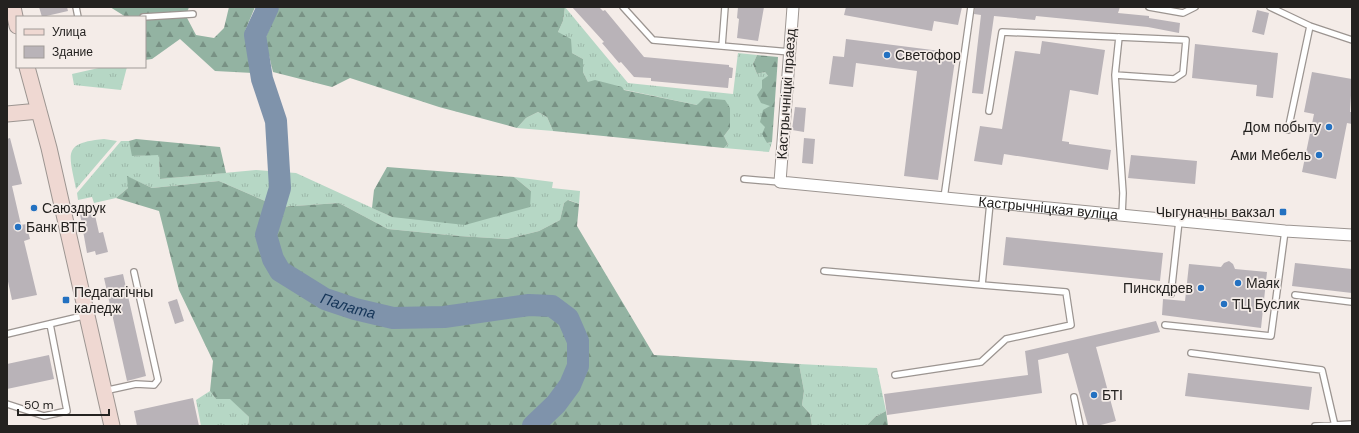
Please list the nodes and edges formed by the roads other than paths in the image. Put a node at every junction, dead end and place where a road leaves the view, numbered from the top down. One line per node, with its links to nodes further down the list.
1 (12, 7): 11 (main road)
2 (623, 7): 15 (lane)
3 (725, 7): 15 (lane)
4 (793, 7): 16 (street, Кастрычніцкі праезд)
5 (971, 7): 25 (lane)
6 (1149, 7): 7 (lane)
7 (1195, 7)
8 (1270, 7): 12 (lane)
9 (193, 14): 10 (lane)
10 (146, 17)
11 (16, 22)
12 (1310, 26): 14 (lane); 22 (lane)
13 (1118, 37): 18 (lane); 18 (lane); 20 (lane)
14 (1352, 40)
15 (722, 46): 16 (lane)
16 (790, 52): 24 (street, Кастрычніцкі праезд)
17 (27, 68): 19 (main road)
18 (1115, 75): 27 (lane)
19 (38, 111): 21 (main road); 37 (main road)
20 (988, 111)
21 (7, 114)
22 (1288, 130)
23 (744, 179): 24 (lane, Кастрычніцкая вуліца)
24 (780, 182): 25 (street, Кастрычніцкая вуліца)
25 (944, 198): 26 (street, Кастрычніцкая вуліца)
26 (990, 203): 27 (street, Кастрычніцкая вуліца); 33 (lane)
27 (1122, 215): 28 (street, Кастрычніцкая вуліца)
28 (1179, 220): 29 (street, Кастрычніцкая вуліца); 34 (lane)
29 (1285, 231): 30 (street, Кастрычніцкая вуліца); 39 (lane)
30 (1352, 235)
31 (824, 271): 33 (lane)
32 (134, 272): 43 (lane)
33 (982, 285): 42 (lane)
34 (1171, 294)
35 (1295, 296): 36 (lane)
36 (1352, 302)
37 (87, 315): 38 (lane); 43 (main road)
38 (50, 324): 40 (lane); 45 (lane)
39 (1165, 324)
40 (7, 334)
41 (1191, 353): 50 (lane)
42 (895, 375)
43 (104, 391): 47 (main road)
44 (1074, 397): 48 (lane)
45 (7, 404)
46 (1352, 424): 50 (lane)
47 (112, 426)
48 (1080, 426)
49 (1316, 426): 50 (lane)
50 (1335, 426)

